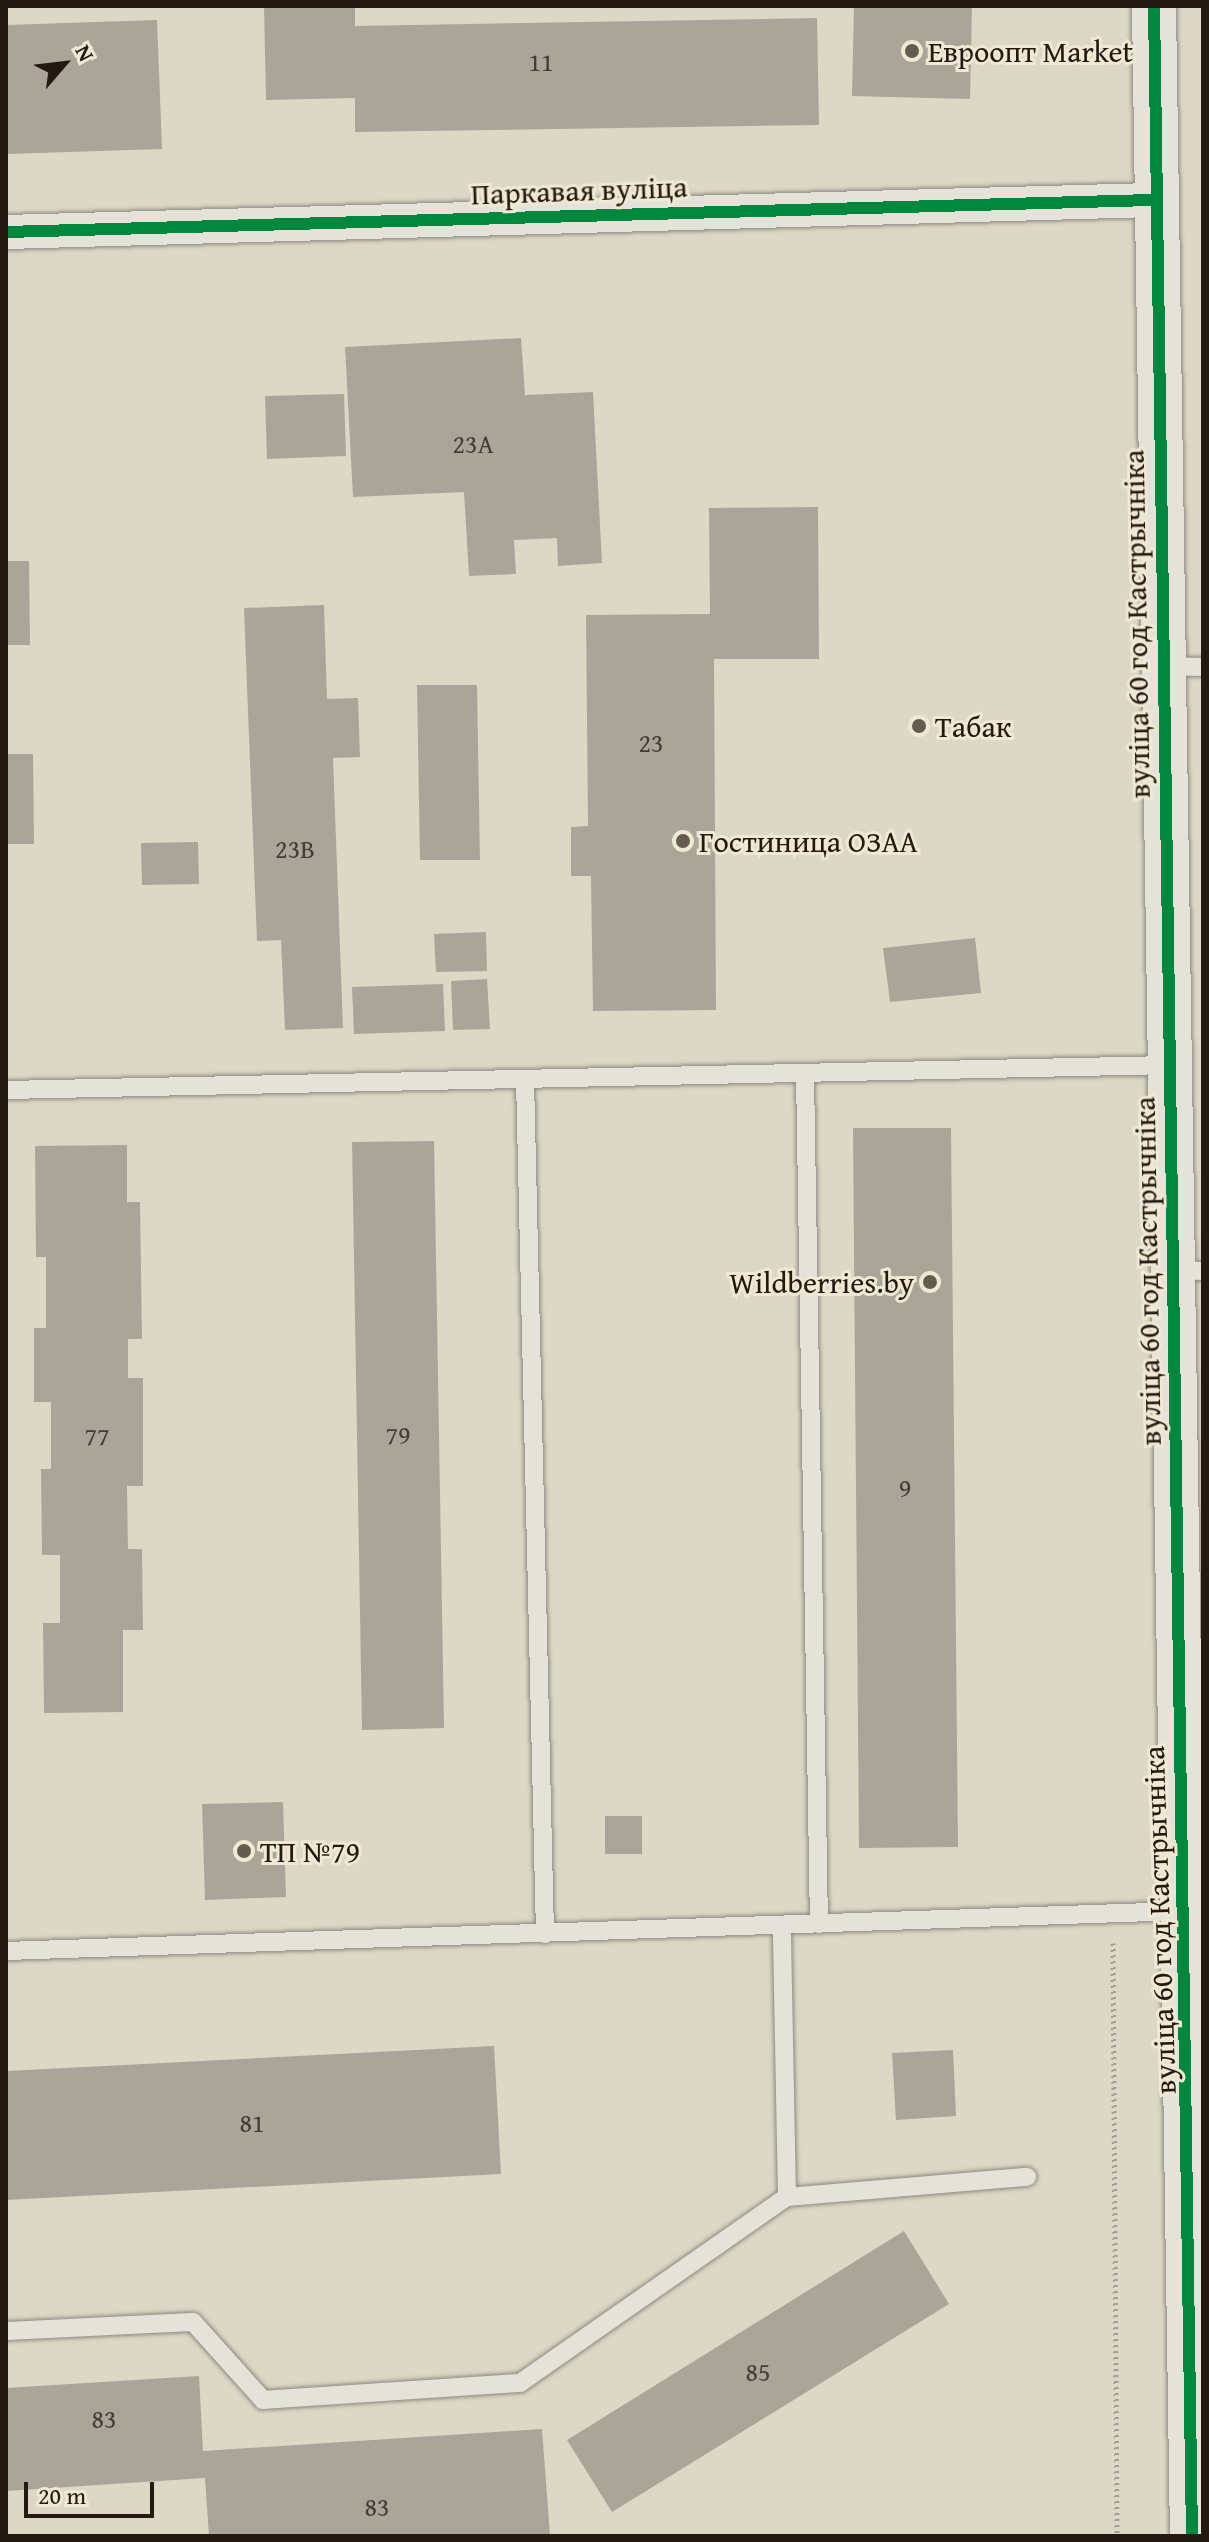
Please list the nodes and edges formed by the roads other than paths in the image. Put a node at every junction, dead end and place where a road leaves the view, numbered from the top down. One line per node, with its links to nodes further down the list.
1 (1154, 6): 2 (street, вуліца 60 год Кастрычніка)
2 (1154, 200): 3 (street, Паркавая вуліца); 4 (street, вуліца 60 год Кастрычніка)
3 (6, 232)
4 (1183, 666): 5 (street, вуліца 60 год Кастрычніка)
5 (1170, 1065): 6 (lane); 9 (street, вуліца 60 год Кастрычніка)
6 (805, 1073): 7 (lane); 11 (lane)
7 (525, 1079): 8 (lane); 13 (lane)
8 (6, 1090)
9 (1188, 1270): 10 (street, вуліца 60 год Кастрычніка)
10 (1193, 1911): 11 (lane); 18 (street, вуліца 60 год Кастрычніка)
11 (819, 1924): 12 (lane)
12 (782, 1926): 13 (lane); 16 (lane)
13 (545, 1934): 14 (lane)
14 (6, 1951)
15 (1027, 2177): 16 (lane)
16 (787, 2197): 17 (lane)
17 (6, 2331)
18 (1192, 2536)

